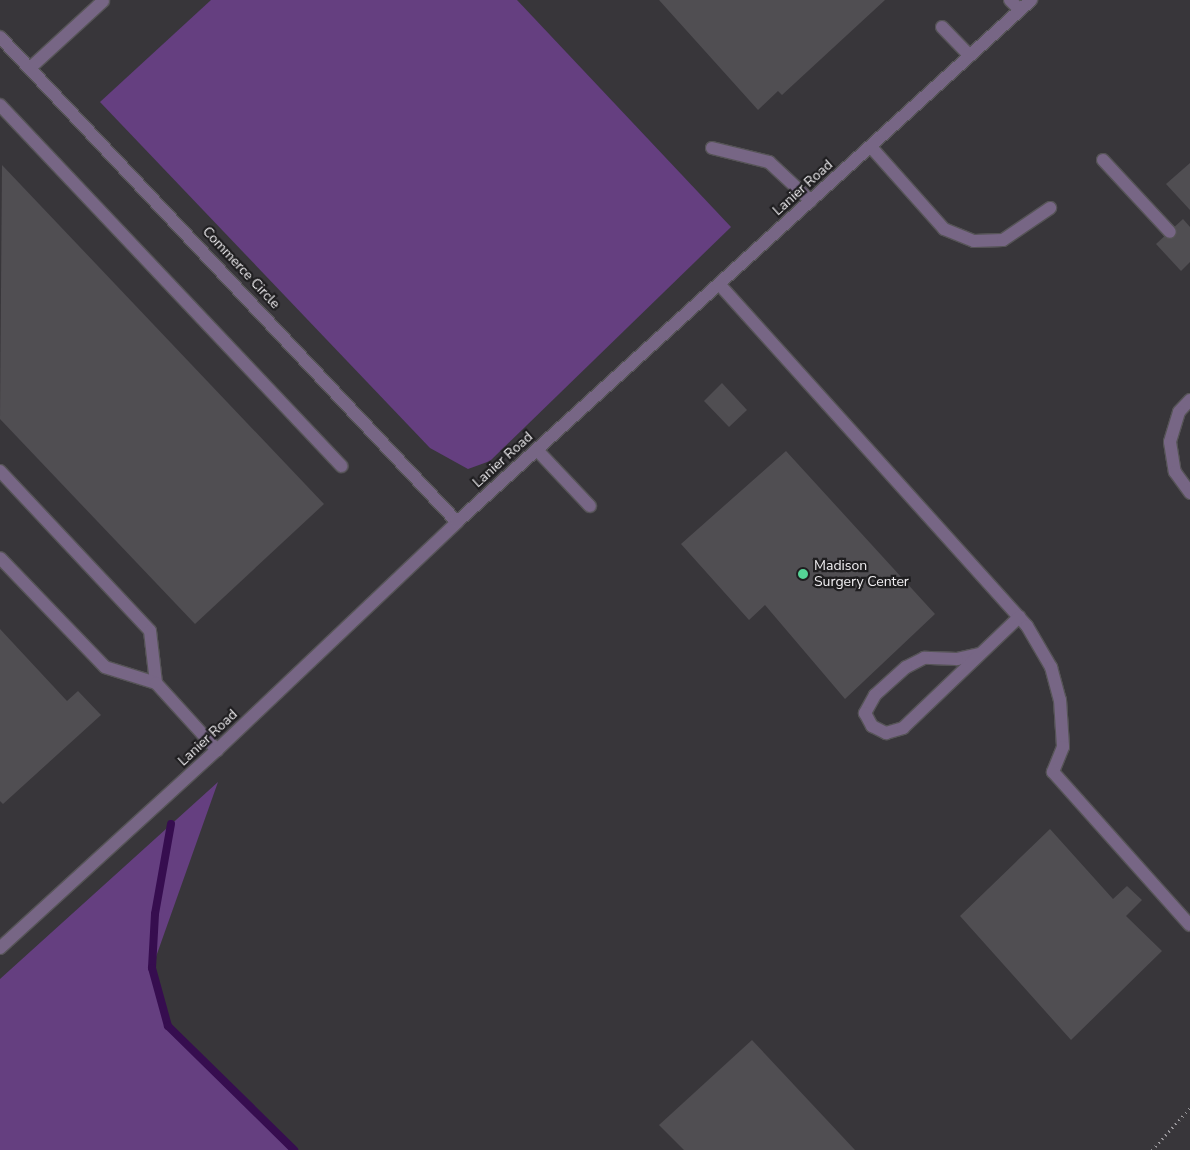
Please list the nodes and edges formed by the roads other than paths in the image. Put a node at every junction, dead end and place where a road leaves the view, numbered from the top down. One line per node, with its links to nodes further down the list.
1 (1010, 0): 4 (street)
2 (1031, 0): 4 (street, Lanier Road)
3 (103, 1): 8 (street)
4 (1020, 10): 7 (street, Lanier Road)
5 (942, 27): 7 (street)
6 (1, 41): 8 (street, Commerce Circle)
7 (970, 56): 10 (street, Lanier Road)
8 (30, 68): 23 (street, Commerce Circle)
9 (0, 105): 19 (street)
10 (871, 147): 13 (street, Lanier Road); 14 (street)
11 (712, 148): 13 (street)
12 (1103, 160): 15 (street)
13 (811, 201): 16 (street, Lanier Road)
14 (1050, 208)
15 (1170, 232)
16 (720, 284): 18 (street, Lanier Road); 25 (street)
17 (1190, 400): 21 (street)
18 (537, 450): 22 (street); 23 (street, Lanier Road)
19 (341, 466)
20 (0, 471): 27 (street)
21 (1190, 493)
22 (590, 506)
23 (457, 522): 28 (street, Lanier Road)
24 (0, 558): 27 (street)
25 (1019, 617): 26 (street); 29 (street)
26 (979, 654): 26 (street)
27 (156, 682): 28 (street)
28 (217, 750): 30 (street, Lanier Road)
29 (1190, 925)
30 (0, 948)

